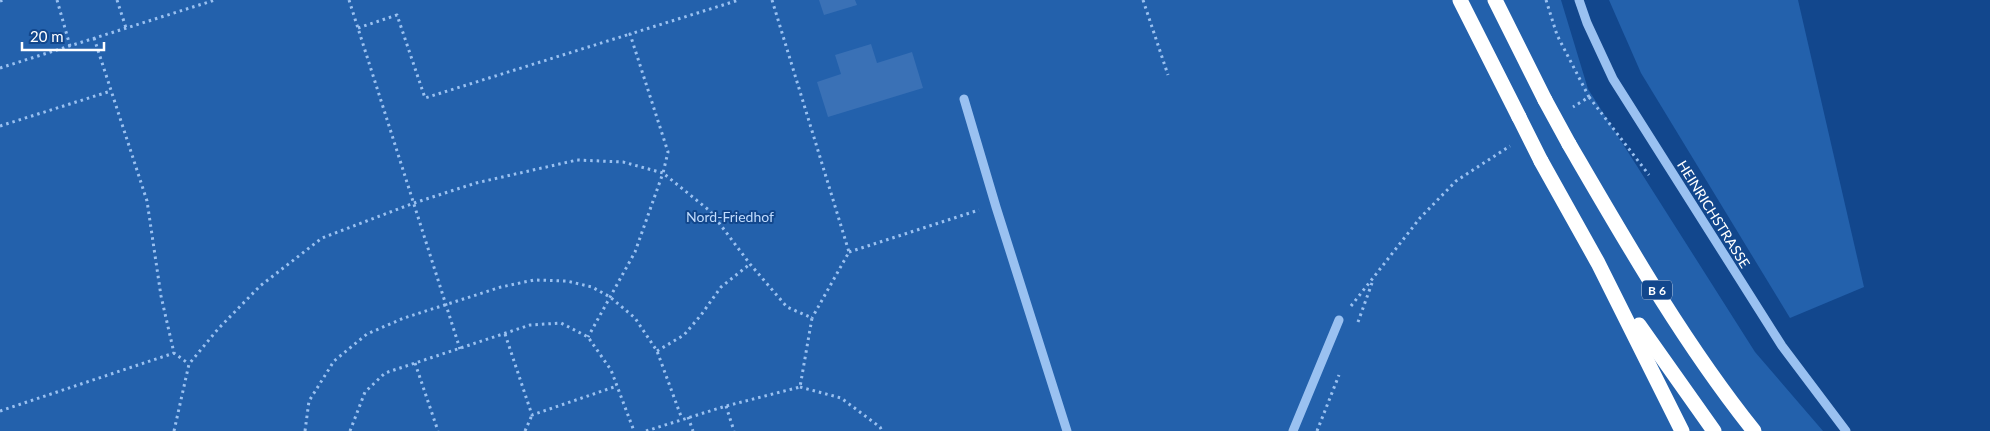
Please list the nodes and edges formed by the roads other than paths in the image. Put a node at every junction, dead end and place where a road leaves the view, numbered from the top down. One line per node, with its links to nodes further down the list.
1 (1460, 0): 5 (highway, B 6, bridge)
2 (1495, 0): 11 (highway, B 6, bridge)
3 (1579, 0): 12 (street, HEINRICHSTRASSE)
4 (964, 99): 7 (street)
5 (1598, 263): 9 (highway); 10 (highway, B 6)
6 (1339, 320): 8 (street)
7 (1068, 431)
8 (1293, 431)
9 (1682, 431)
10 (1714, 431)
11 (1754, 431)
12 (1846, 431)

